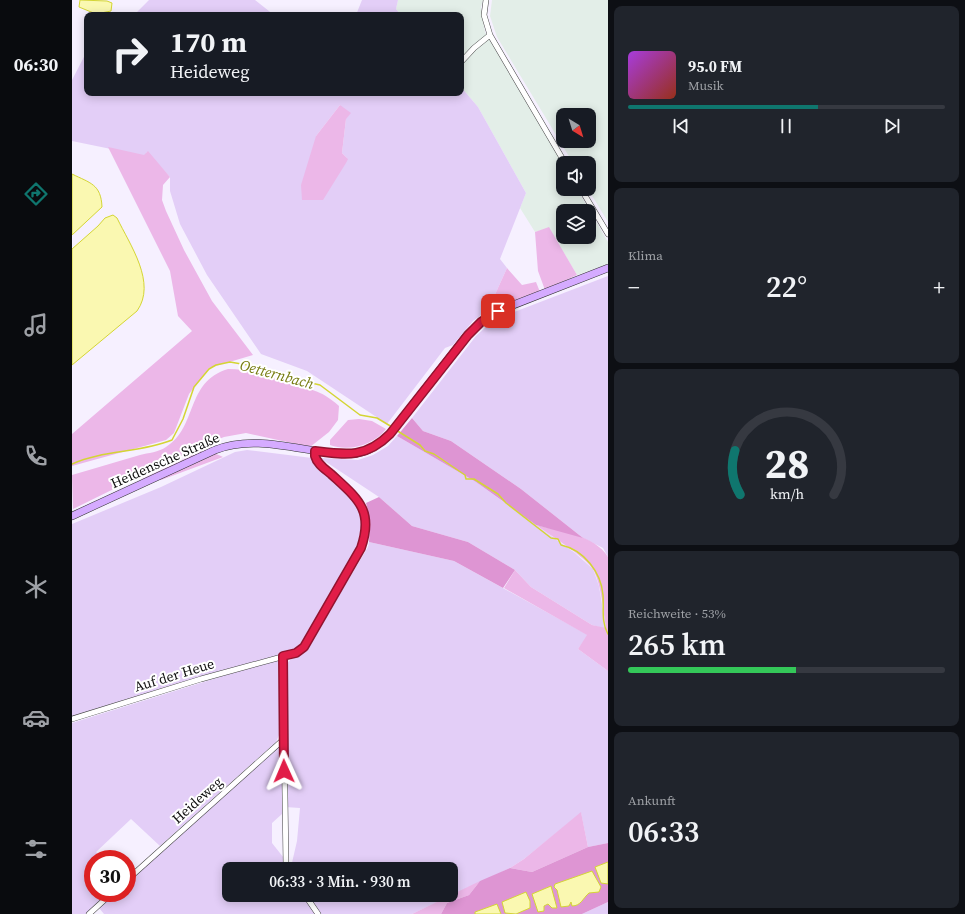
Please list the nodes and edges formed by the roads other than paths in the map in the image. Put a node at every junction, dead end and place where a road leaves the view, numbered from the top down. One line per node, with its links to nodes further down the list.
1 (486, 0): 2 (street)
2 (490, 35): 3 (street); 4 (street)
3 (464, 59)
4 (561, 156)
5 (585, 196): 6 (street)
6 (608, 234)
7 (608, 268): 8 (main road, Heidensche Straße)
8 (315, 451): 9 (main road, Heidensche Straße); 10 (street)
9 (72, 516)
10 (283, 656): 11 (street, Auf der Heue); 12 (street)
11 (72, 719)
12 (284, 739): 13 (street); 14 (street, Heideweg)
13 (286, 862)
14 (136, 872)
15 (102, 902): 17 (street)
16 (310, 902): 18 (street)
17 (89, 914)
18 (318, 914)

